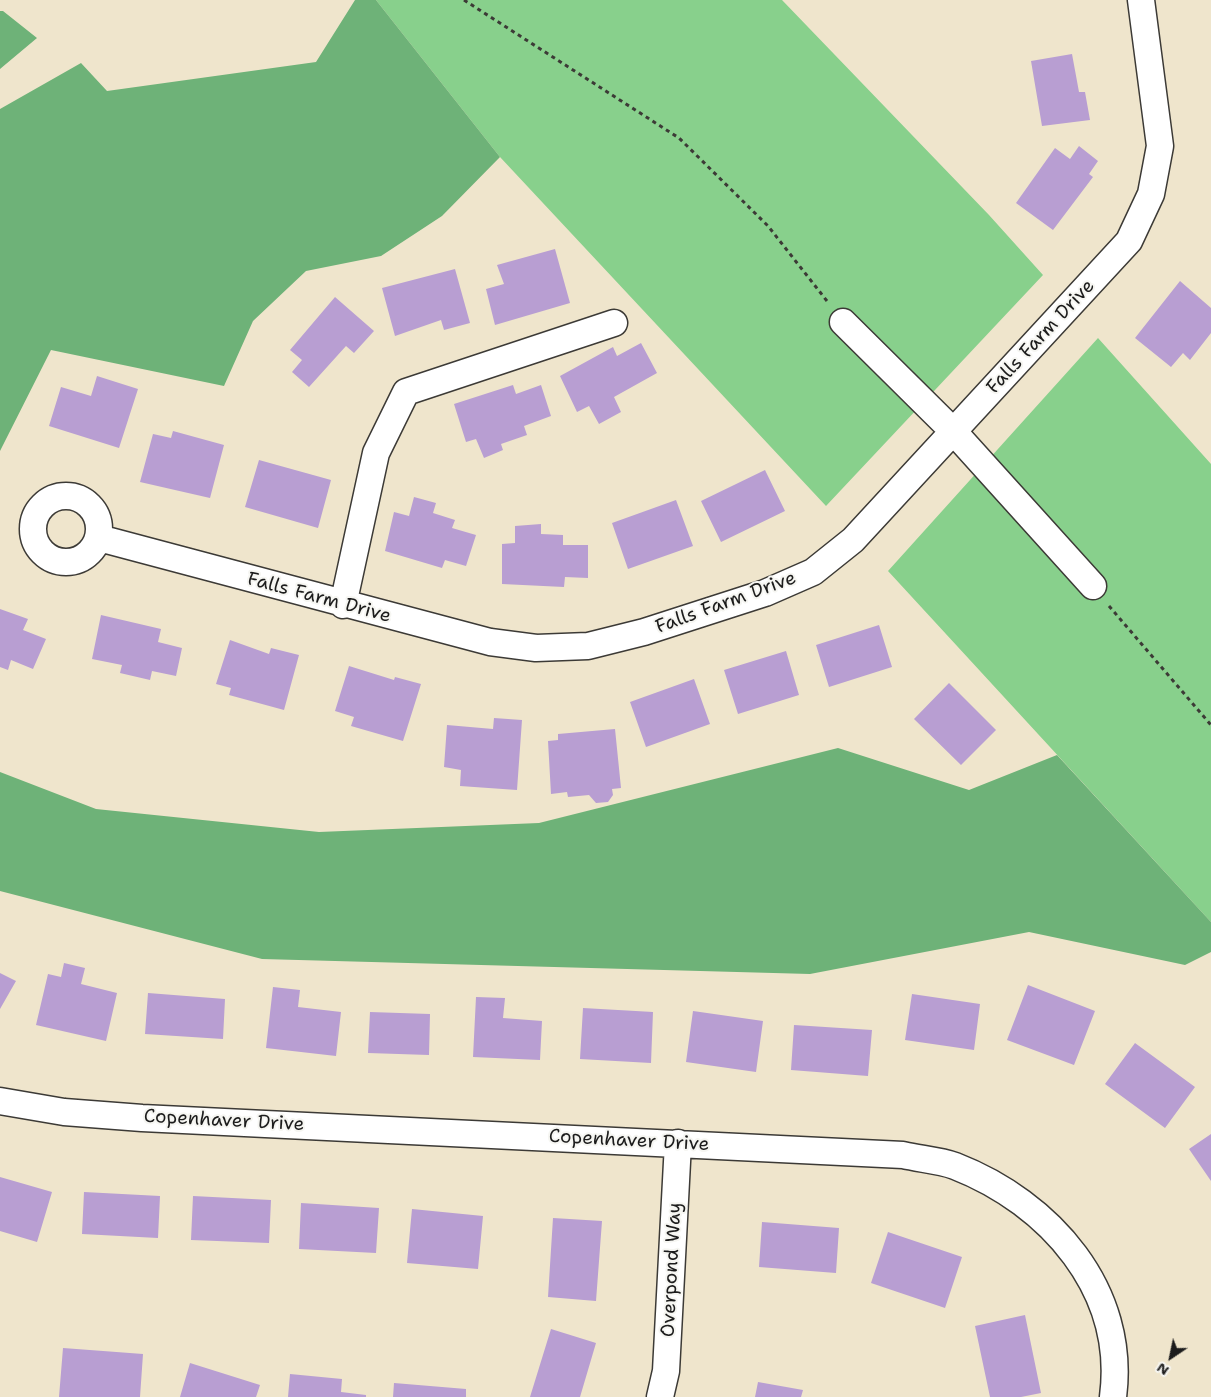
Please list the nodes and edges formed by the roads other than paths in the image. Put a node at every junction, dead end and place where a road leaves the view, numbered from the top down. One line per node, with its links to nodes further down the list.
1 (1141, 0): 4 (street, Falls Farm Drive)
2 (843, 322): 4 (street)
3 (614, 323): 7 (street)
4 (953, 431): 6 (street); 7 (street, Falls Farm Drive)
5 (99, 538): 7 (street, Falls Farm Drive)
6 (1093, 586)
7 (343, 604)
8 (0, 1101): 9 (street, Copenhaver Drive)
9 (678, 1143): 10 (street, Overpond Way); 11 (street, Copenhaver Drive)
10 (660, 1397)
11 (1113, 1397)

